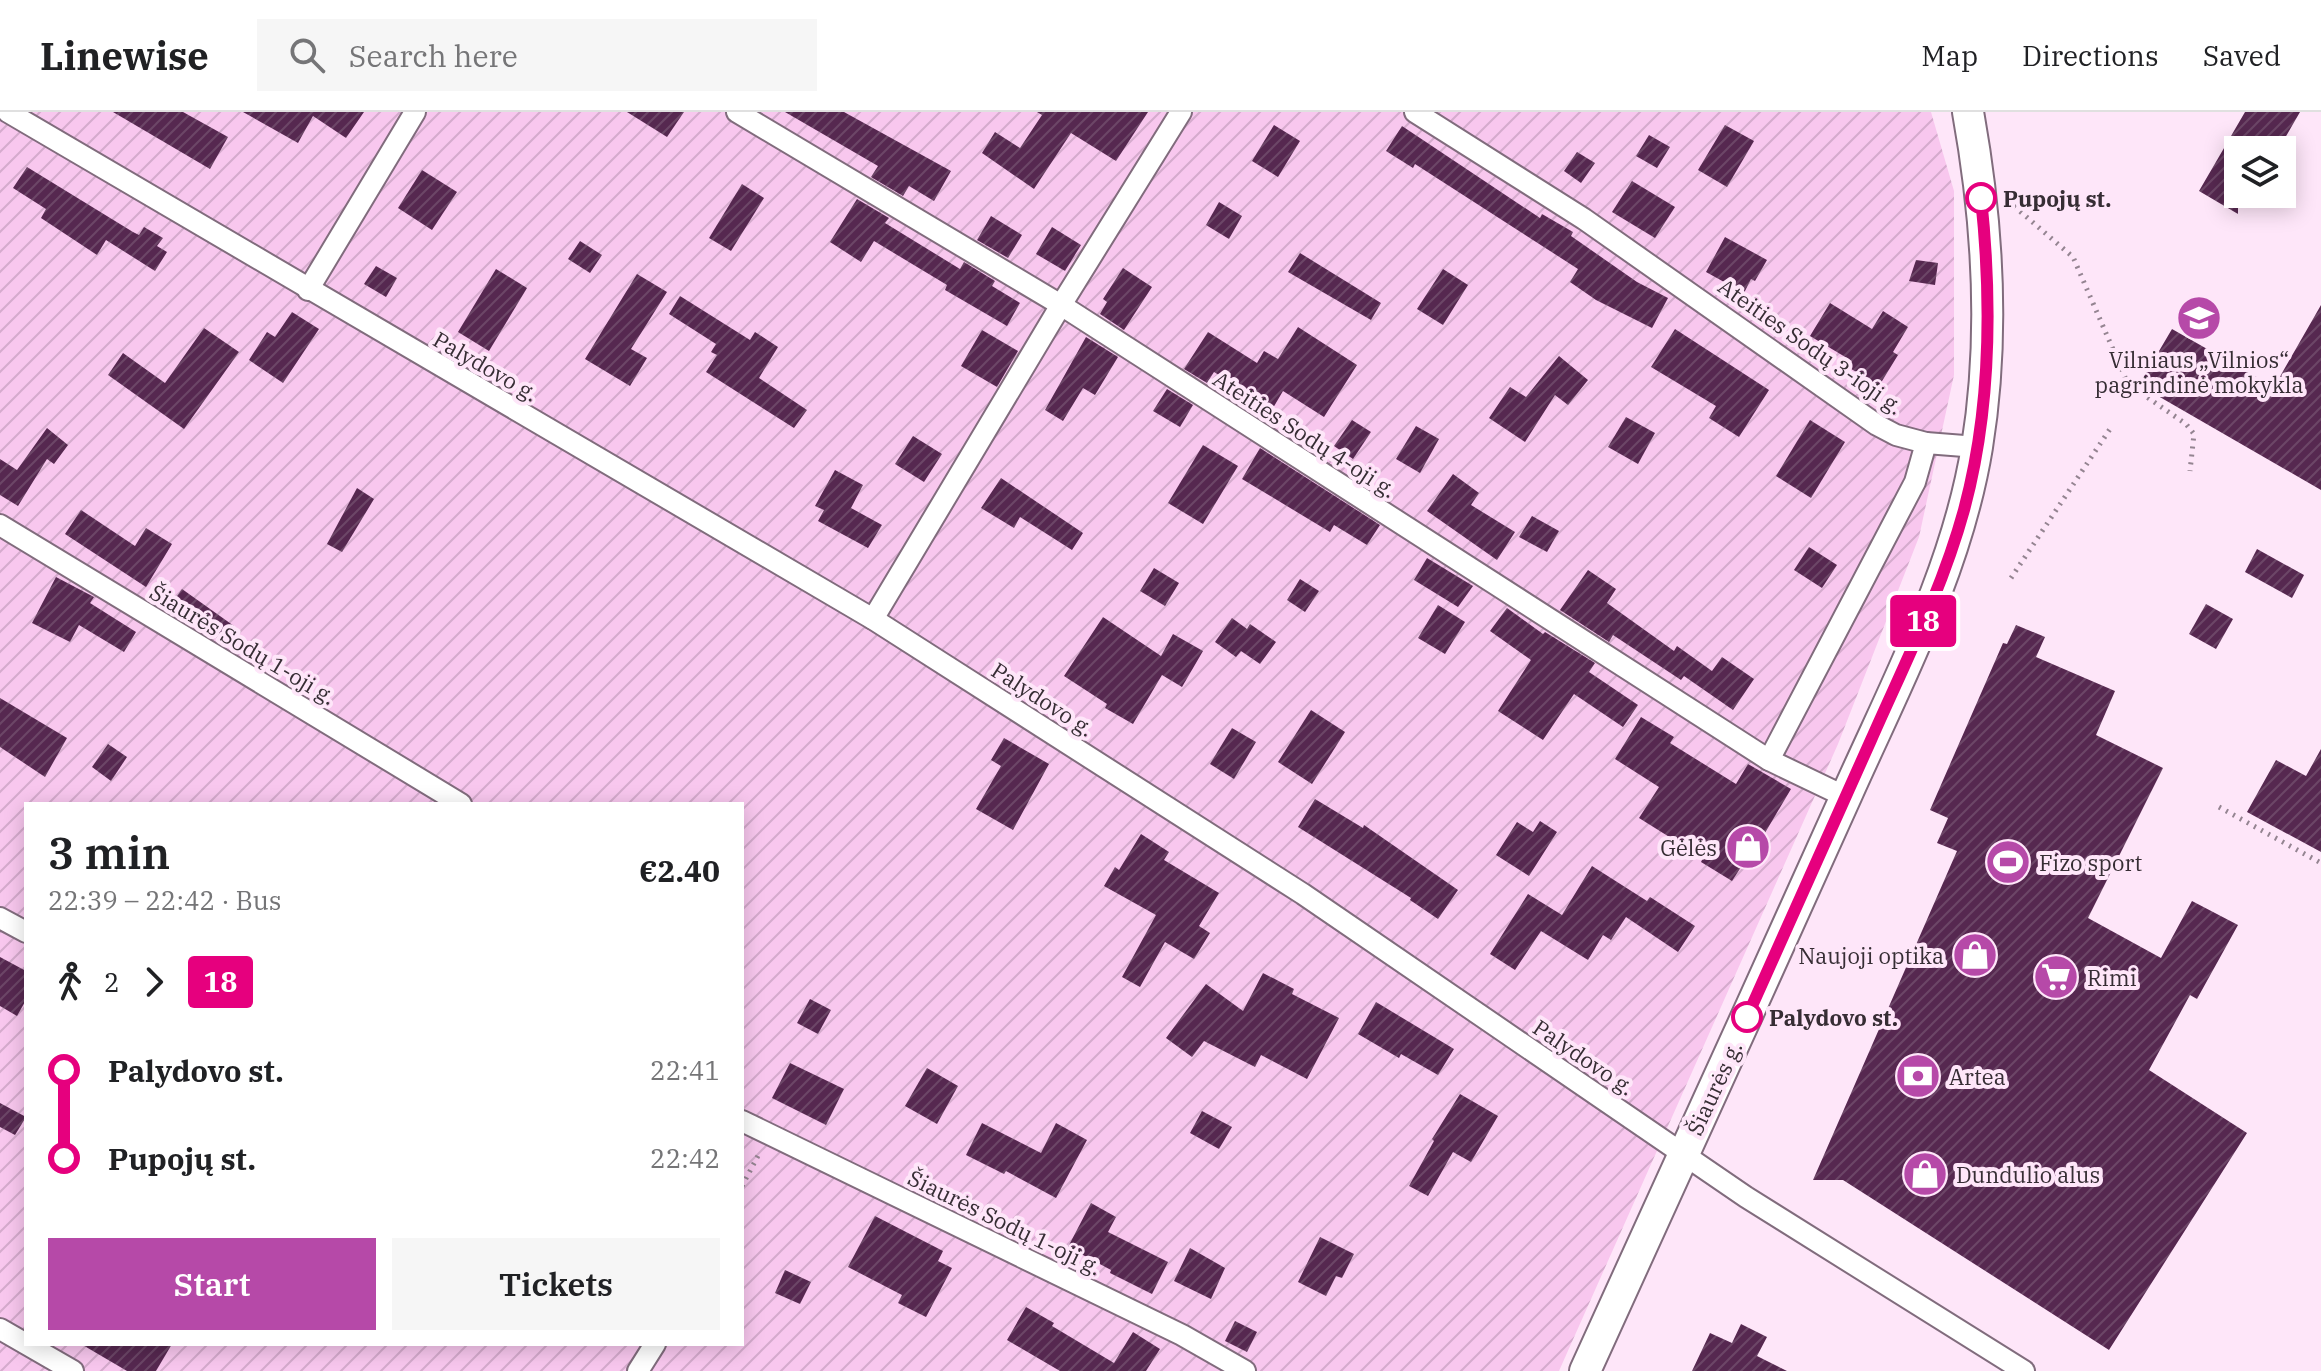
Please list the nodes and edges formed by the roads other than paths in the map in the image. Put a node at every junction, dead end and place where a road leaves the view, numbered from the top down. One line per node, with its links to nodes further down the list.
1 (8, 112): 7 (street, Palydovo g.)
2 (415, 112): 7 (street)
3 (737, 112): 8 (street, Ateities Sodų 4-oji g.)
4 (1181, 112): 8 (street)
5 (1415, 112): 9 (street, Ateities Sodų 3-ioji g.)
6 (1968, 112): 10 (main road, Šiaurės g.)
7 (308, 290): 12 (street, Palydovo g.)
8 (1061, 305): 12 (street); 13 (street, Ateities Sodų 4-oji g.)
9 (1926, 443): 10 (street, Ateities Sodų 3-ioji g.); 13 (street)
10 (1977, 447): 14 (main road, Šiaurės g.)
11 (0, 525): 15 (street, Šiaurės Sodų 1-oji g.)
12 (873, 619): 19 (street, Palydovo g.)
13 (1769, 760): 14 (street, Ateities Sodų 4-oji g.)
14 (1846, 797): 19 (main road, Šiaurės g.)
15 (458, 802)
16 (0, 918): 17 (street)
17 (24, 931)
18 (744, 1122): 27 (street, Šiaurės Sodų 1-oji g.)
19 (1683, 1155): 24 (street, Palydovo g.); 28 (main road, Šiaurės g.)
20 (0, 1329): 21 (street)
21 (24, 1343)
22 (30, 1346): 25 (street)
23 (654, 1346): 26 (street)
24 (2017, 1369)
25 (73, 1371)
26 (638, 1371)
27 (1245, 1371)
28 (1585, 1371)

